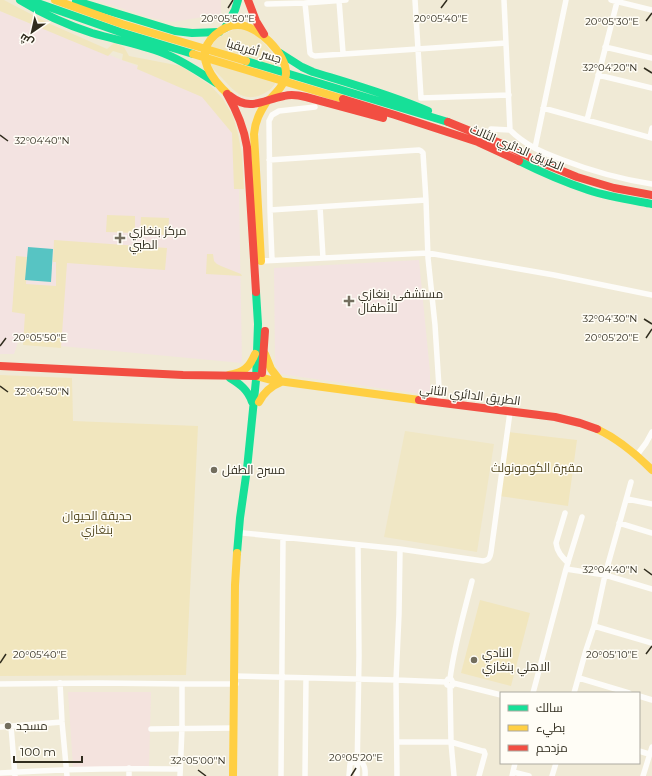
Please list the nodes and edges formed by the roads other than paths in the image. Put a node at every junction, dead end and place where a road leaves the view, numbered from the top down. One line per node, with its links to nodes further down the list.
1 (20, 0): 25 (main road)
2 (29, 0): 30 (main road, جسر أفريقيا)
3 (55, 0): 30 (main road, جسر أفريقيا)
4 (73, 0): 16 (main road)
5 (238, 0): 16 (main road)
6 (248, 0): 17 (main road)
7 (339, 0): 8 (street); 13 (street); 22 (street)
8 (346, 0)
9 (414, 0): 20 (street)
10 (504, 0): 18 (street)
11 (566, 0): 32 (street)
12 (613, 0): 15 (street); 19 (street)
13 (305, 3): 14 (street); 22 (street)
14 (267, 4)
15 (652, 10)
16 (222, 30): 17 (main road); 25 (main road)
17 (264, 36): 21 (main road)
18 (506, 43): 20 (street); 28 (street)
19 (605, 47): 23 (street); 24 (street)
20 (418, 48): 22 (street); 28 (street)
21 (277, 51): 29 (main road); 35 (main road)
22 (343, 53)
23 (652, 58)
24 (598, 75): 26 (street); 33 (street)
25 (221, 86): 27 (main road)
26 (652, 88)
27 (227, 94): 29 (main road); 53 (main road)
28 (509, 94): 38 (street)
29 (268, 100): 34 (main road); 51 (main road)
30 (376, 105): 34 (main road, الطريق الدائري الثالث); 35 (main road, الطريق الدائري الثالث)
31 (315, 107): 41 (street)
32 (544, 108): 33 (street); 40 (street)
33 (587, 120): 39 (street)
34 (418, 123): 45 (main road, الطريق الدائري الثالث)
35 (451, 123): 43 (main road, الطريق الدائري الثالث)
36 (652, 128): 39 (street)
37 (491, 129): 38 (street)
38 (510, 130): 40 (street)
39 (651, 138)
40 (535, 148): 42 (street)
41 (269, 160): 44 (street); 47 (street)
42 (652, 184)
43 (652, 195)
44 (426, 200): 46 (street); 48 (street)
45 (652, 204)
46 (320, 207): 47 (street); 49 (street)
47 (270, 210): 50 (street)
48 (428, 253): 49 (street); 52 (street); 61 (street)
49 (323, 258): 50 (street)
50 (272, 260): 51 (street)
51 (261, 261): 54 (main road)
52 (652, 295)
53 (257, 344): 57 (main road); 58 (main road)
54 (264, 353): 58 (main road); 59 (main road)
55 (0, 366): 57 (main road)
56 (0, 371): 57 (main road)
57 (230, 377): 58 (main road, الطريق الدائري الثاني); 60 (main road)
58 (259, 378): 59 (main road, الطريق الدائري الثاني); 60 (main road)
59 (282, 382): 60 (main road); 61 (main road, الطريق الدائري الثاني)
60 (256, 403): 72 (main road); 87 (main road)
61 (440, 403): 62 (main road, الطريق الدائري الثاني)
62 (510, 412): 64 (main road, الطريق الدائري الثاني); 76 (street)
63 (652, 432): 64 (street)
64 (637, 455): 65 (main road, الطريق الدائري الثاني)
65 (652, 470)
66 (631, 482): 67 (street)
67 (627, 498): 68 (street); 71 (street)
68 (652, 504)
69 (565, 513): 77 (street)
70 (582, 517): 77 (street)
71 (619, 523): 73 (street); 78 (street)
72 (243, 533): 74 (street); 87 (main road)
73 (652, 533)
74 (283, 538): 75 (street); 83 (street)
75 (358, 546): 76 (street); 86 (street)
76 (400, 549): 88 (street)
77 (567, 566): 78 (street); 93 (street)
78 (605, 575): 80 (street); 81 (street)
79 (472, 580): 90 (street)
80 (652, 589)
81 (594, 626): 82 (street); 85 (street)
82 (652, 643)
83 (282, 677): 84 (street); 87 (street); 124 (street)
84 (306, 678): 86 (street); 125 (street)
85 (579, 678): 94 (street); 95 (street)
86 (358, 679): 88 (street); 110 (street)
87 (236, 680): 92 (street); 103 (main road); 123 (main road)
88 (396, 680): 90 (street); 105 (street)
89 (60, 683): 91 (street); 92 (street); 99 (street)
90 (450, 683): 96 (street); 106 (street)
91 (0, 684)
92 (182, 684): 102 (street)
93 (533, 692)
94 (574, 692)
95 (626, 692)
96 (500, 695)
97 (640, 696): 98 (street)
98 (652, 700)
99 (62, 722): 100 (street); 114 (street)
100 (11, 726): 101 (street); 117 (street)
101 (0, 727)
102 (182, 728): 103 (street); 104 (street); 115 (street)
103 (233, 728): 122 (main road)
104 (151, 729)
105 (397, 742): 106 (street); 129 (street)
106 (451, 742): 130 (street); 131 (street)
107 (652, 747): 109 (street)
108 (640, 751): 109 (street)
109 (650, 754): 134 (street)
110 (357, 761): 126 (street); 127 (street); 128 (street)
111 (515, 764): 118 (street)
112 (556, 764): 133 (street)
113 (129, 768): 114 (street); 115 (street); 120 (street)
114 (67, 769): 117 (street); 119 (street)
115 (180, 769): 121 (street)
116 (0, 772): 117 (street)
117 (15, 774)
118 (512, 774): 132 (street)
119 (68, 776)
120 (129, 776)
121 (180, 776)
122 (233, 776)
123 (237, 776)
124 (281, 776)
125 (305, 776)
126 (349, 776)
127 (357, 776)
128 (365, 776)
129 (397, 776)
130 (454, 776)
131 (479, 776)
132 (529, 776)
133 (552, 776)
134 (643, 776)

